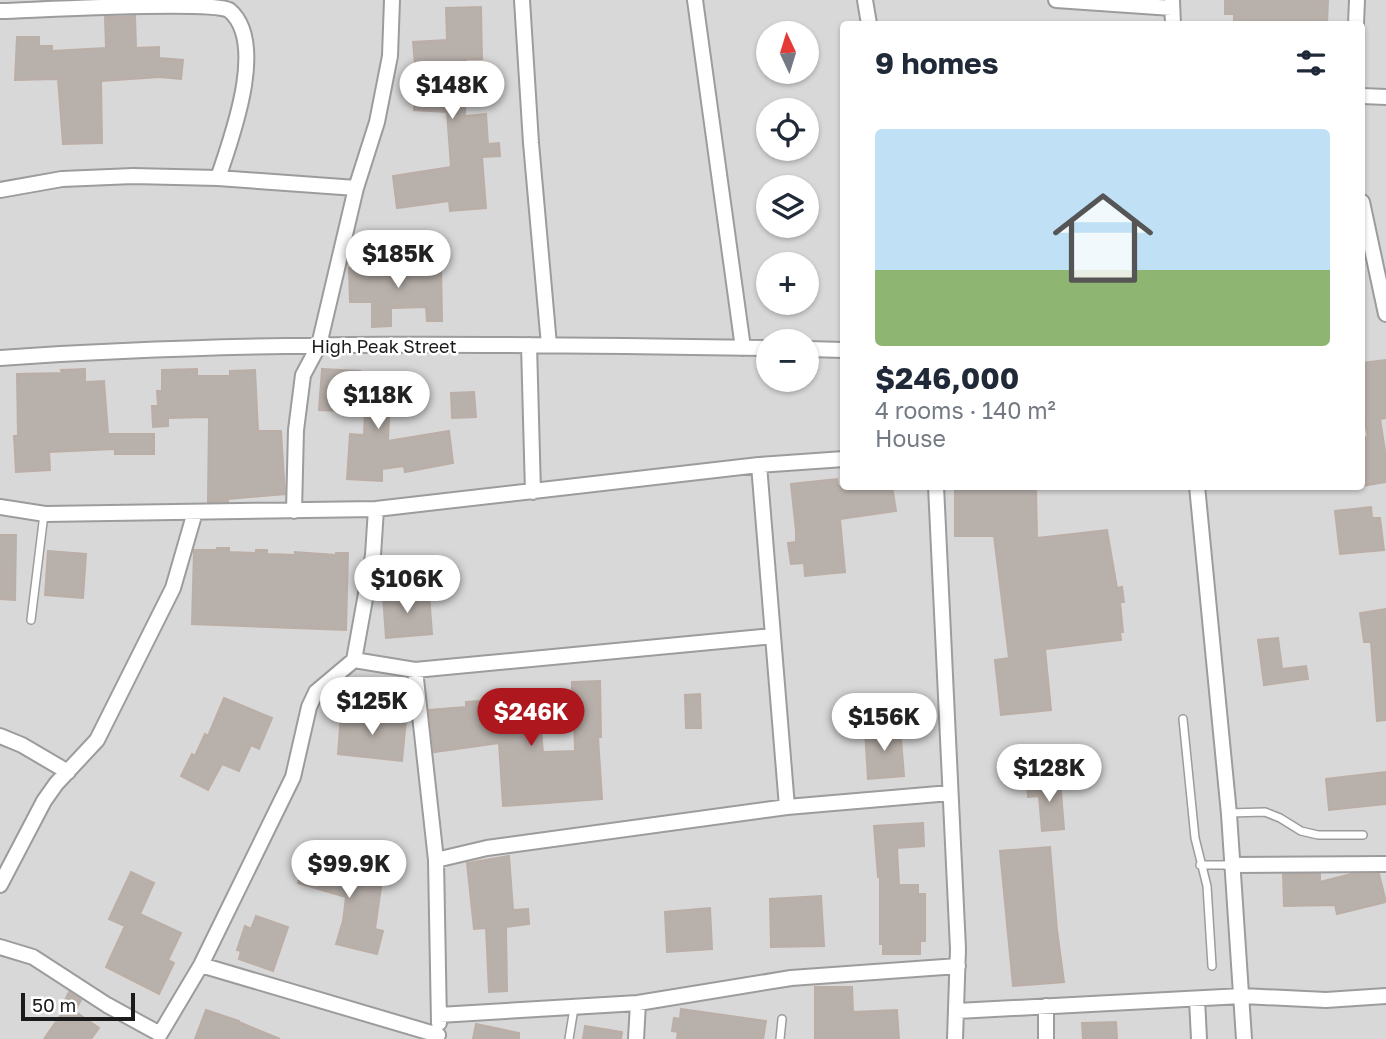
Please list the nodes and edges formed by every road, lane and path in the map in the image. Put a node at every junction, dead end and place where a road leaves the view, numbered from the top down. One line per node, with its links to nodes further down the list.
1 (392, 0): 15 (street)
2 (522, 0): 21 (street)
3 (695, 0): 22 (street)
4 (866, 0): 10 (street)
5 (1056, 0): 7 (street)
6 (1357, 0): 11 (street)
7 (1172, 4)
8 (19, 5): 9 (street); 14 (street)
9 (0, 10)
10 (869, 21)
11 (1356, 21)
12 (1365, 96): 13 (street)
13 (1386, 97)
14 (218, 178): 15 (street); 16 (street)
15 (356, 188): 19 (street)
16 (0, 190)
17 (1365, 216): 18 (street)
18 (1386, 314)
19 (319, 345): 20 (street, High Peak Street); 26 (street, High Peak Street); 34 (street)
20 (529, 345): 21 (street, High Peak Street); 31 (street)
21 (549, 345): 22 (street, High Peak Street)
22 (743, 348): 23 (street, High Peak Street)
23 (756, 348)
24 (819, 349): 25 (street)
25 (840, 350)
26 (0, 358)
27 (840, 459): 28 (street)
28 (759, 465): 31 (street); 38 (street)
29 (936, 490): 44 (street)
30 (1197, 490): 46 (street)
31 (533, 492): 33 (street)
32 (0, 506): 36 (street)
33 (376, 509): 34 (street); 39 (street)
34 (294, 511): 35 (street)
35 (195, 512): 36 (street); 43 (street)
36 (45, 513): 37 (lane)
37 (31, 620)
38 (773, 636): 40 (street); 45 (street)
39 (354, 660): 40 (street); 54 (street)
40 (415, 670): 48 (street)
41 (1183, 719): 50 (lane)
42 (0, 736): 43 (street)
43 (68, 772): 52 (street)
44 (950, 793): 45 (street); 55 (street)
45 (787, 807): 48 (street)
46 (1229, 814): 47 (lane); 51 (street)
47 (1363, 835)
48 (436, 860): 64 (street)
49 (1386, 864): 51 (street)
50 (1200, 865): 51 (lane); 56 (lane)
51 (1231, 865): 57 (street)
52 (0, 885)
53 (0, 947): 66 (street)
54 (201, 965): 66 (street); 67 (street)
55 (958, 966): 60 (street); 63 (street)
56 (1212, 966)
57 (1242, 996): 58 (street); 59 (street); 74 (street)
58 (1386, 996)
59 (1197, 999): 61 (street); 73 (street)
60 (638, 1003): 62 (street); 69 (street)
61 (1046, 1006): 63 (street); 72 (street)
62 (574, 1007): 64 (street); 68 (lane)
63 (957, 1011): 71 (street)
64 (439, 1015): 67 (street)
65 (782, 1019): 70 (lane)
66 (163, 1037)
67 (438, 1037)
68 (569, 1039)
69 (636, 1039)
70 (780, 1039)
71 (955, 1039)
72 (1046, 1039)
73 (1199, 1039)
74 (1244, 1039)

